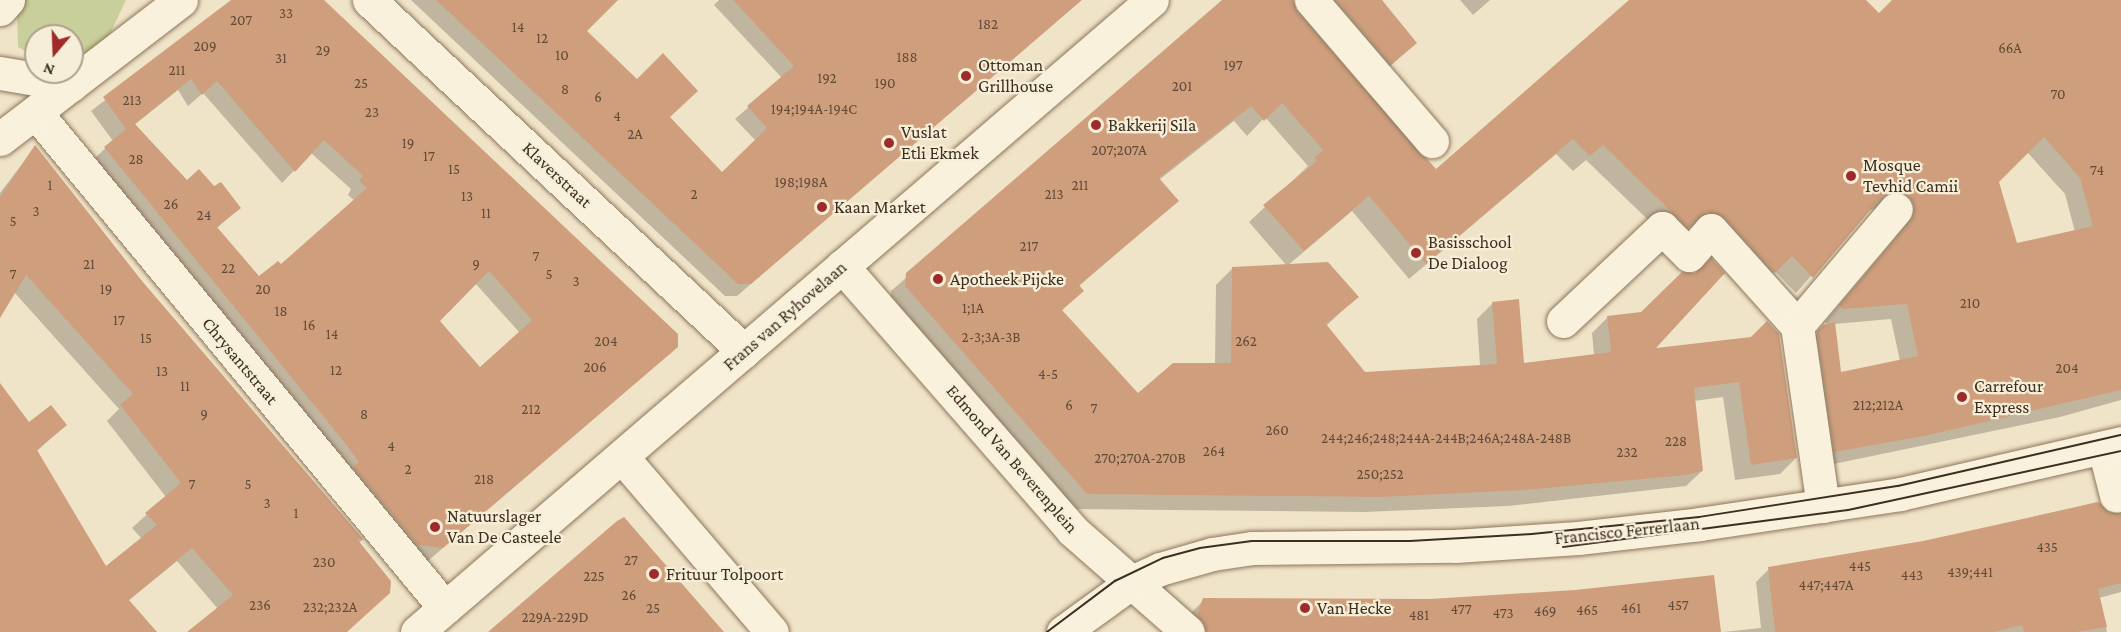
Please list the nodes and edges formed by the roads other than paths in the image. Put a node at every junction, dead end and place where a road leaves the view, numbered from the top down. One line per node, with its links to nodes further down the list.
1 (8, 0): 7 (street)
2 (137, 0): 8 (street)
3 (181, 0): 8 (street)
4 (369, 0): 18 (street, Klaverstraat)
5 (1152, 0): 15 (street, Frans van Ryhovelaan)
6 (1311, 0): 13 (street)
7 (0, 9)
8 (130, 37): 10 (street)
9 (0, 73): 10 (street)
10 (71, 85): 11 (street)
11 (36, 113): 12 (street); 24 (street, Chrysantstraat)
12 (0, 139)
13 (1432, 141)
14 (1896, 209): 17 (street)
15 (843, 266): 18 (street, Frans van Ryhovelaan); 23 (street, Edmond Van Beverenplein)
16 (1563, 321): 17 (street)
17 (1797, 326): 22 (street)
18 (744, 351): 20 (street, Frans van Ryhovelaan)
19 (2112, 446): 21 (street); 22 (street, Francisco Ferrerlaan)
20 (622, 457): 24 (street, Frans van Ryhovelaan); 26 (street)
21 (2116, 495)
22 (1824, 506): 23 (street, Francisco Ferrerlaan)
23 (1132, 582): 27 (street); 28 (street, Edmond Van Beverenplein)
24 (445, 608): 25 (street, Frans van Ryhovelaan)
25 (417, 632)
26 (772, 632)
27 (1063, 632)
28 (1188, 632)

